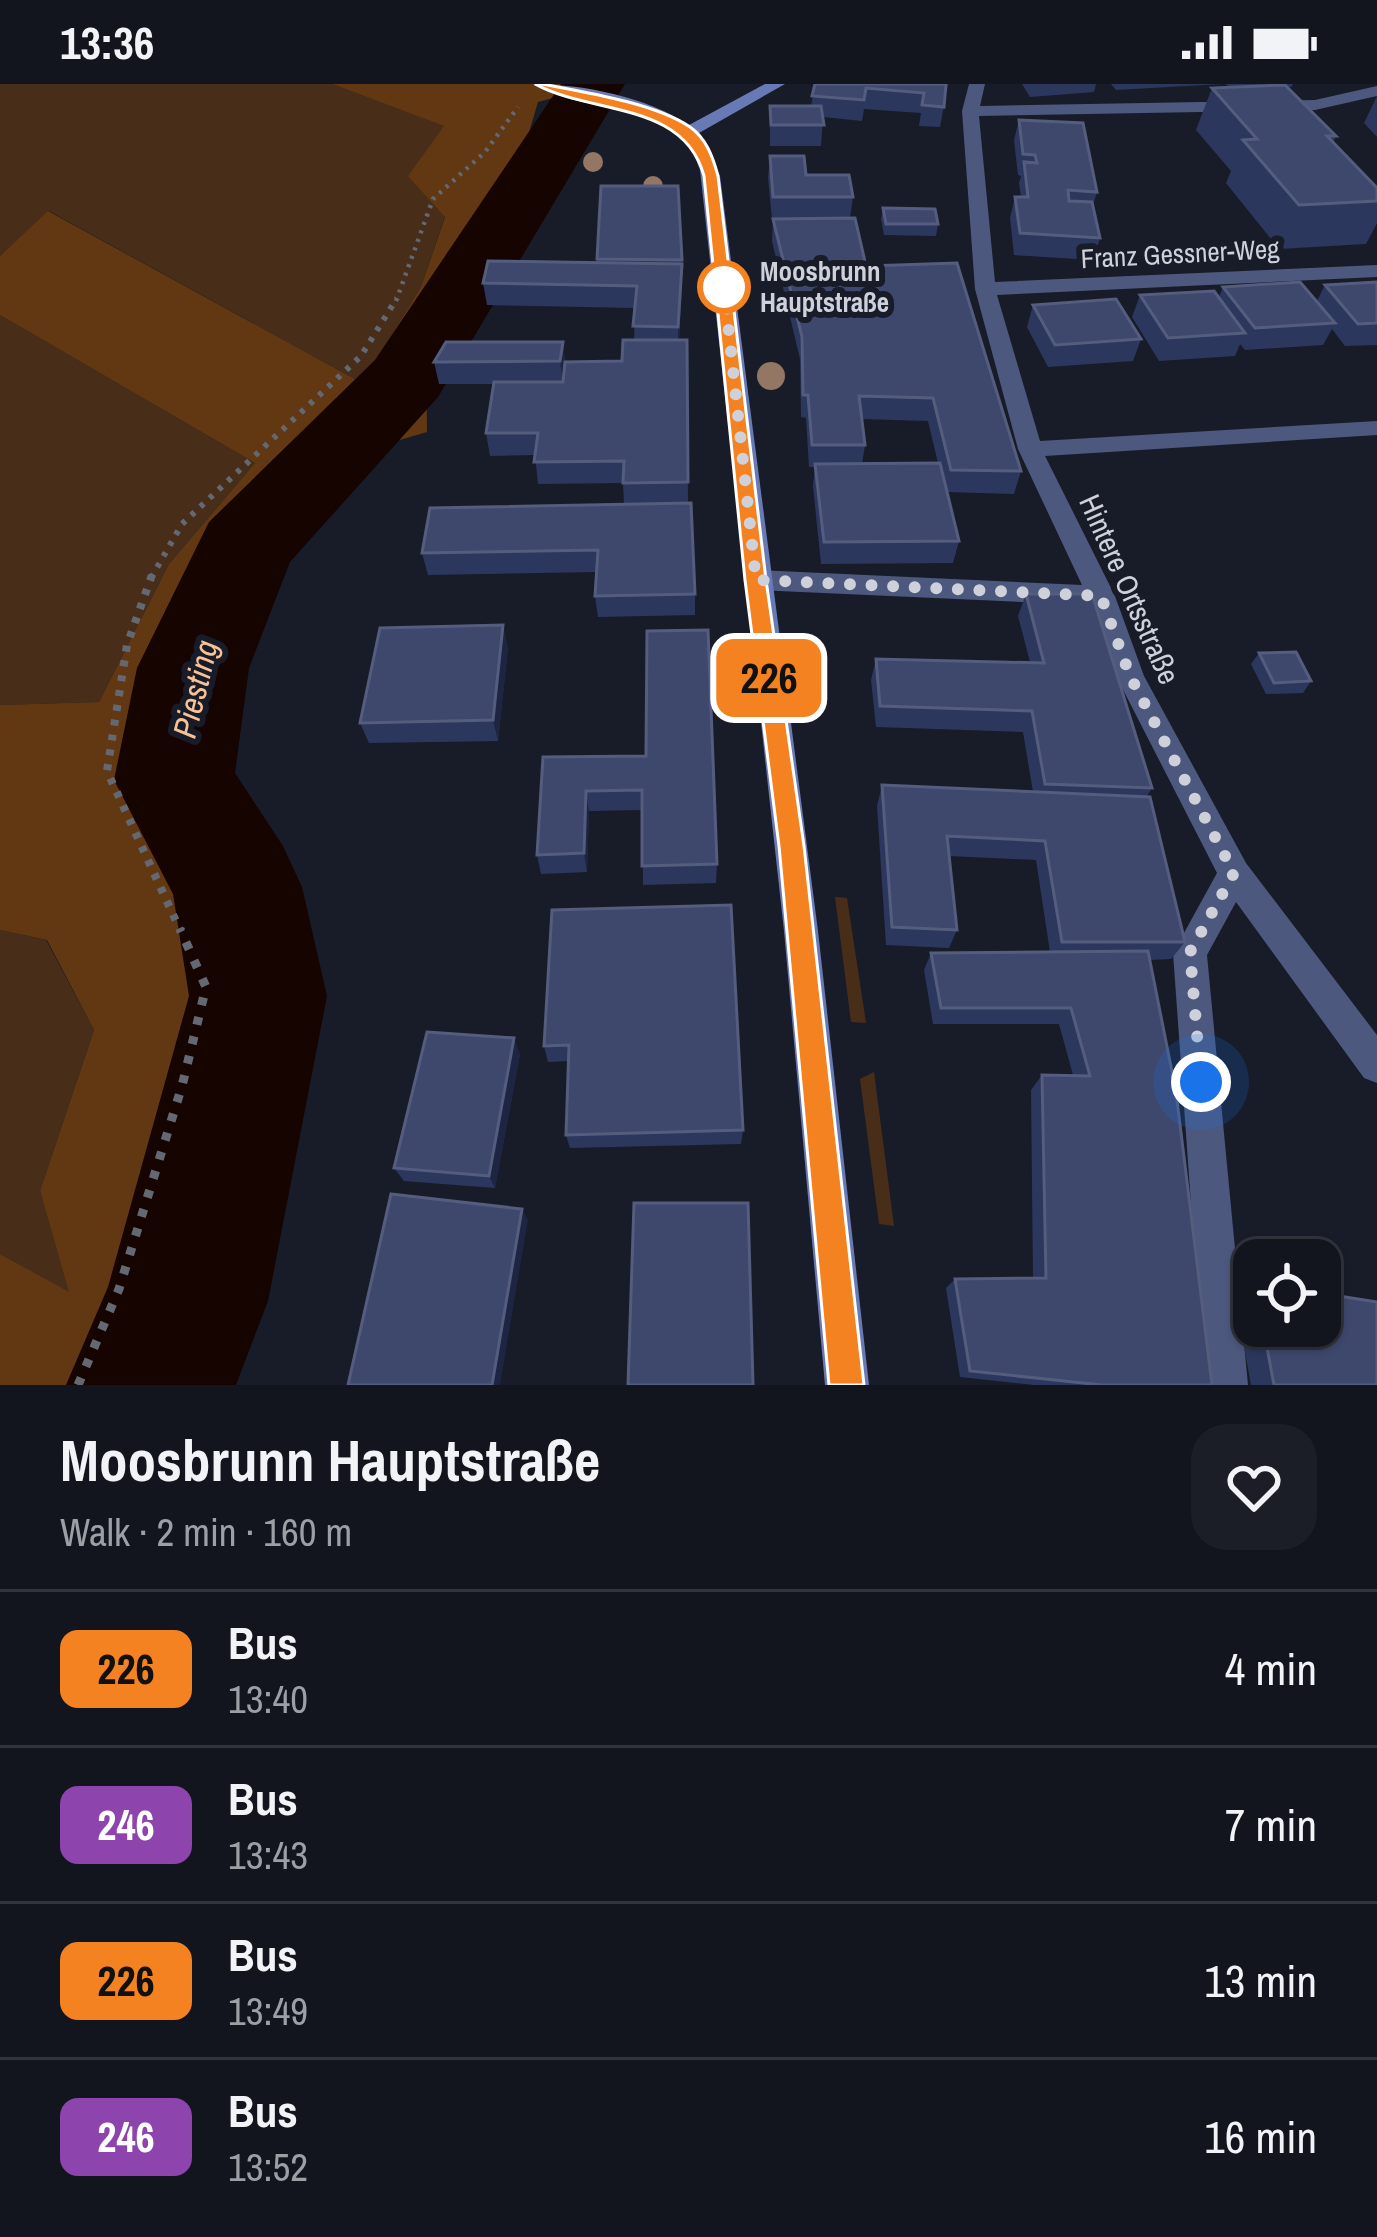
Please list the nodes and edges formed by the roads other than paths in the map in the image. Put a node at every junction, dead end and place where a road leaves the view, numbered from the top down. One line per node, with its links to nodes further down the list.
1 (777, 84): 5 (main road)
2 (547, 86): 5 (main road)
3 (1377, 91): 4 (street)
4 (973, 97): 7 (street, Hintere Ortsstraße)
5 (688, 132): 10 (main road)
6 (1377, 271): 7 (street, Franz Gessner-Weg)
7 (985, 290): 9 (street, Hintere Ortsstraße)
8 (1377, 428): 9 (street)
9 (1030, 449): 11 (street, Hintere Ortsstraße)
10 (756, 580): 11 (street); 14 (main road)
11 (1101, 596): 12 (street, Hintere Ortsstraße)
12 (1234, 873): 13 (street, Hintere Ortsstraße); 15 (street)
13 (1377, 1065)
14 (847, 1385)
15 (1226, 1385)

